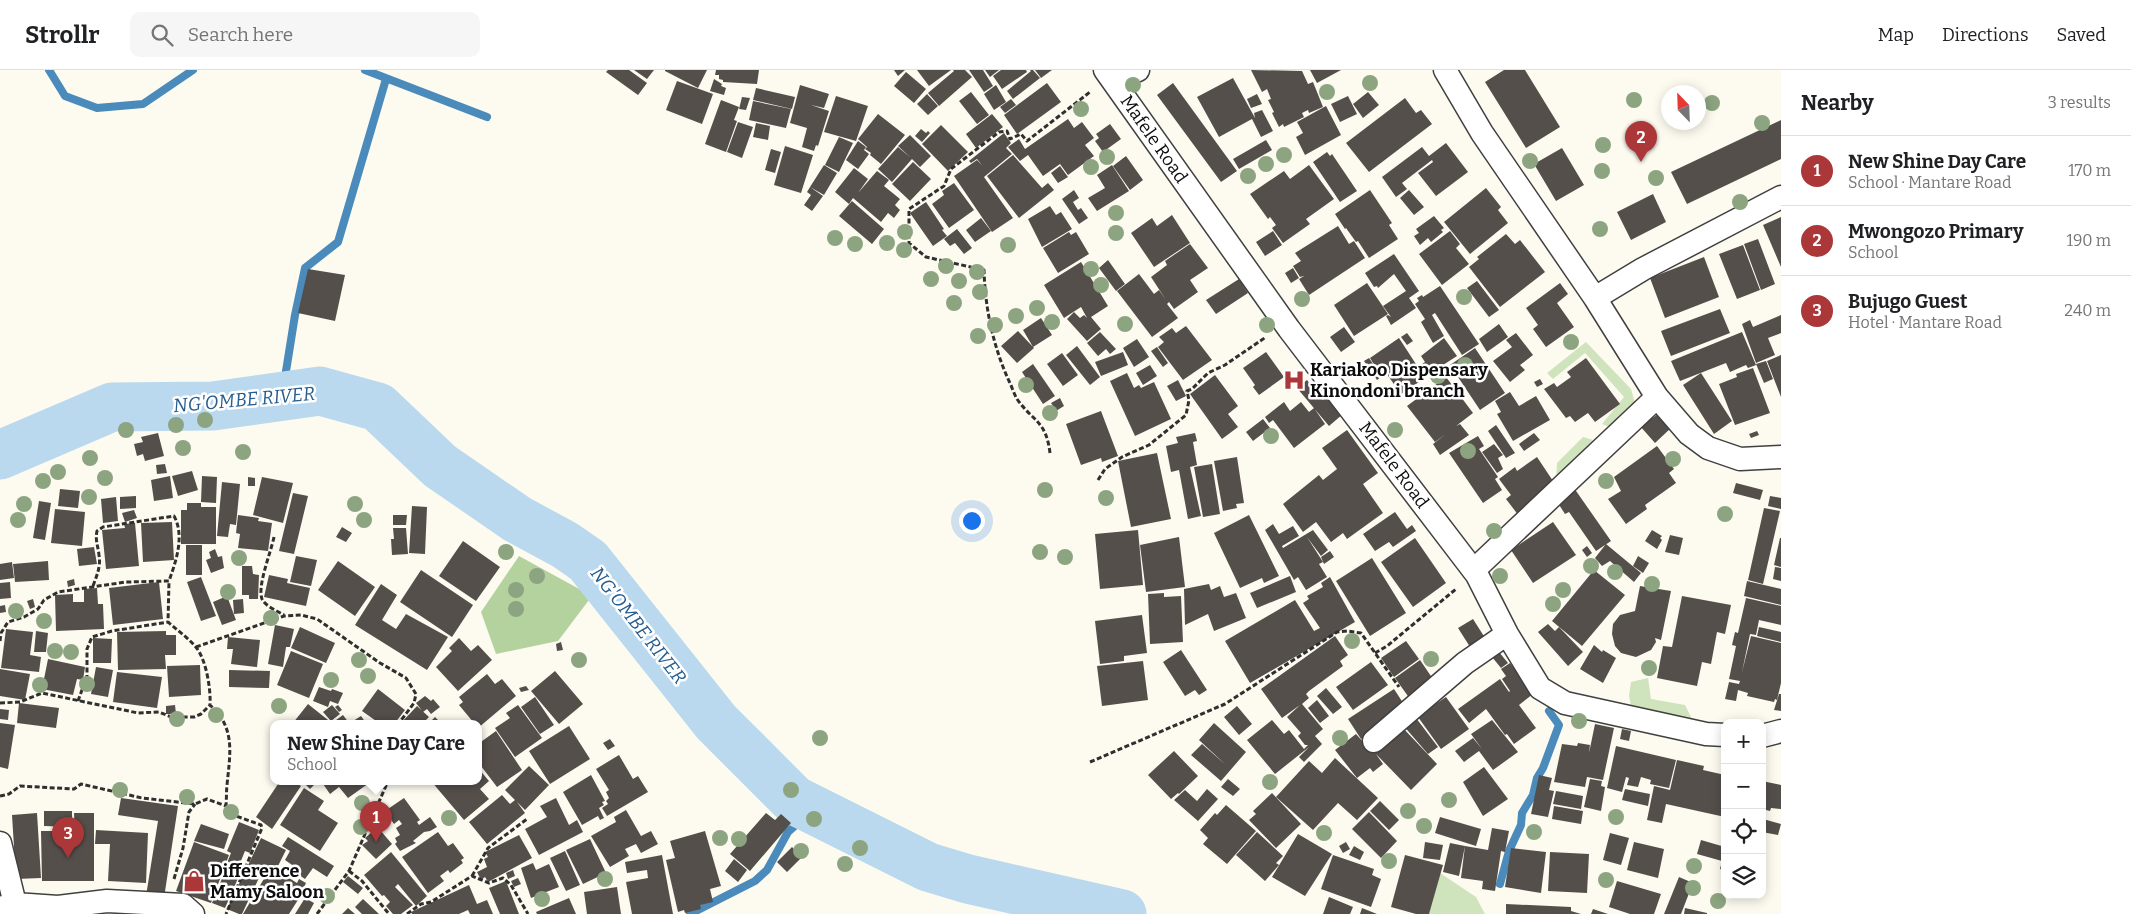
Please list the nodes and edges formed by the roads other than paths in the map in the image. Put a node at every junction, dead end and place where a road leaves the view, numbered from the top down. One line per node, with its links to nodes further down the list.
1 (1138, 70): 3 (street)
2 (1445, 70): 5 (street)
3 (1109, 76): 8 (street, Mafele Road)
4 (1781, 197): 5 (street)
5 (1595, 298): 6 (street)
6 (1657, 397): 7 (street); 8 (street)
7 (1781, 457)
8 (1476, 573): 9 (street, Mafele Road)
9 (1507, 634): 11 (street, Mafele Road); 13 (street)
10 (1781, 731): 12 (street)
11 (1721, 735)
12 (1766, 735)
13 (1374, 741)
14 (0, 843): 15 (street)
15 (7, 906): 16 (street)
16 (193, 914)

